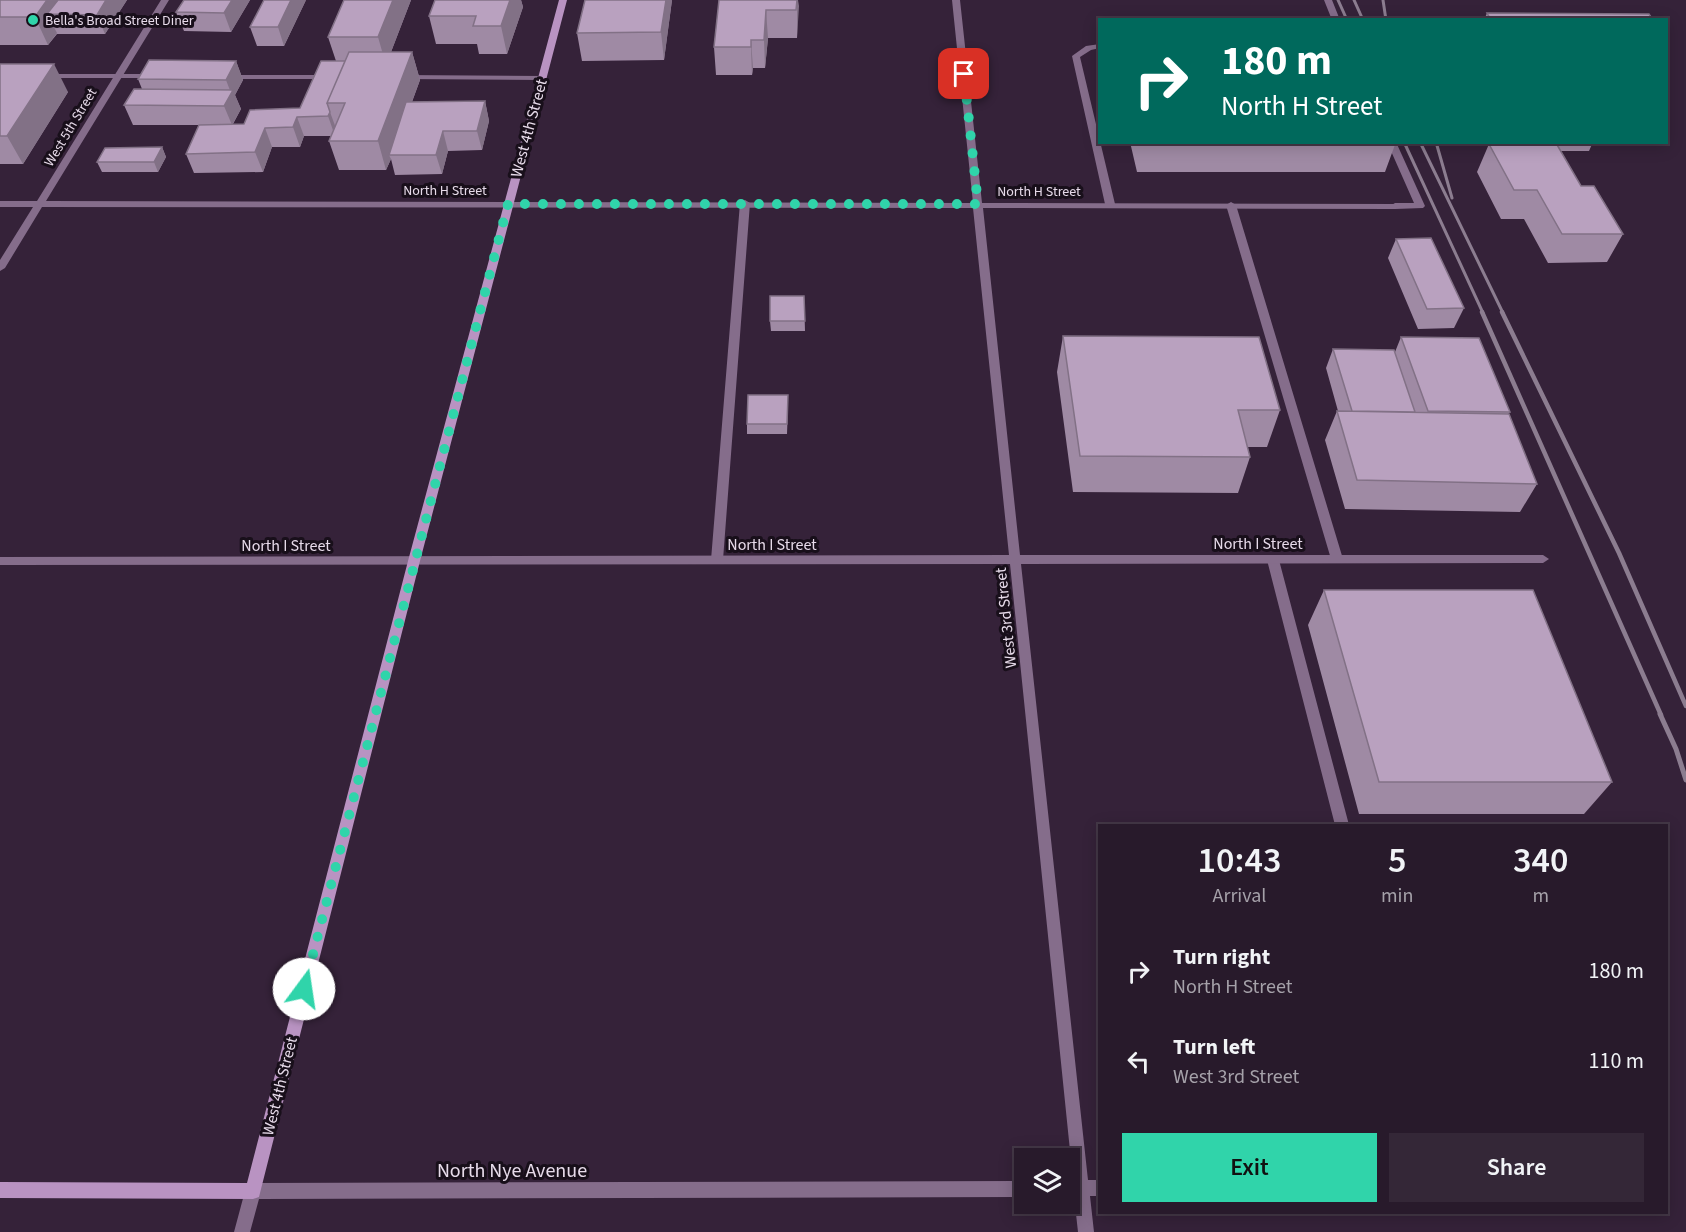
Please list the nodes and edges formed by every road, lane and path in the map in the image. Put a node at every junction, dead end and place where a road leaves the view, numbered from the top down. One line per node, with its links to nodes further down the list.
1 (165, 0): 8 (street, West 5th Street)
2 (563, 0): 13 (street, West 4th Street)
3 (956, 0): 19 (street, West 3rd Street)
4 (1328, 0): 5 (street)
5 (1335, 18)
6 (1098, 46): 20 (street)
7 (35, 76): 8 (street)
8 (117, 76): 9 (street); 17 (street, West 5th Street)
9 (164, 76)
10 (211, 77): 11 (street)
11 (341, 77)
12 (388, 77): 13 (street)
13 (542, 78): 18 (street, West 4th Street)
14 (1392, 144): 21 (street, North H Street)
15 (745, 203): 18 (street, North H Street); 19 (street, North H Street); 25 (street)
16 (0, 204): 17 (street, North H Street)
17 (39, 204): 18 (street, North H Street); 22 (street, West 5th Street)
18 (508, 204): 28 (street, West 4th Street)
19 (978, 204): 20 (street, North H Street); 29 (street, West 3rd Street)
20 (1110, 204): 21 (street, North H Street)
21 (1231, 205): 24 (street)
22 (0, 268)
23 (1543, 558): 24 (street, North I Street)
24 (1337, 559): 26 (street, North I Street)
25 (717, 560): 28 (street, North I Street); 29 (street, North I Street)
26 (1273, 560): 29 (street, North I Street); 30 (street)
27 (0, 561): 28 (street, North I Street)
28 (414, 561): 36 (street, West 4th Street)
29 (1015, 561): 31 (street, West 3rd Street)
30 (1342, 824)
31 (1071, 1148)
32 (1080, 1188): 33 (street)
33 (1098, 1188)
34 (1014, 1189): 36 (street, North Nye Avenue)
35 (0, 1190): 36 (street, North Nye Avenue)
36 (252, 1191): 38 (street, West 4th Street)
37 (1080, 1208): 39 (street, West 3rd Street)
38 (242, 1232)
39 (1086, 1232)

